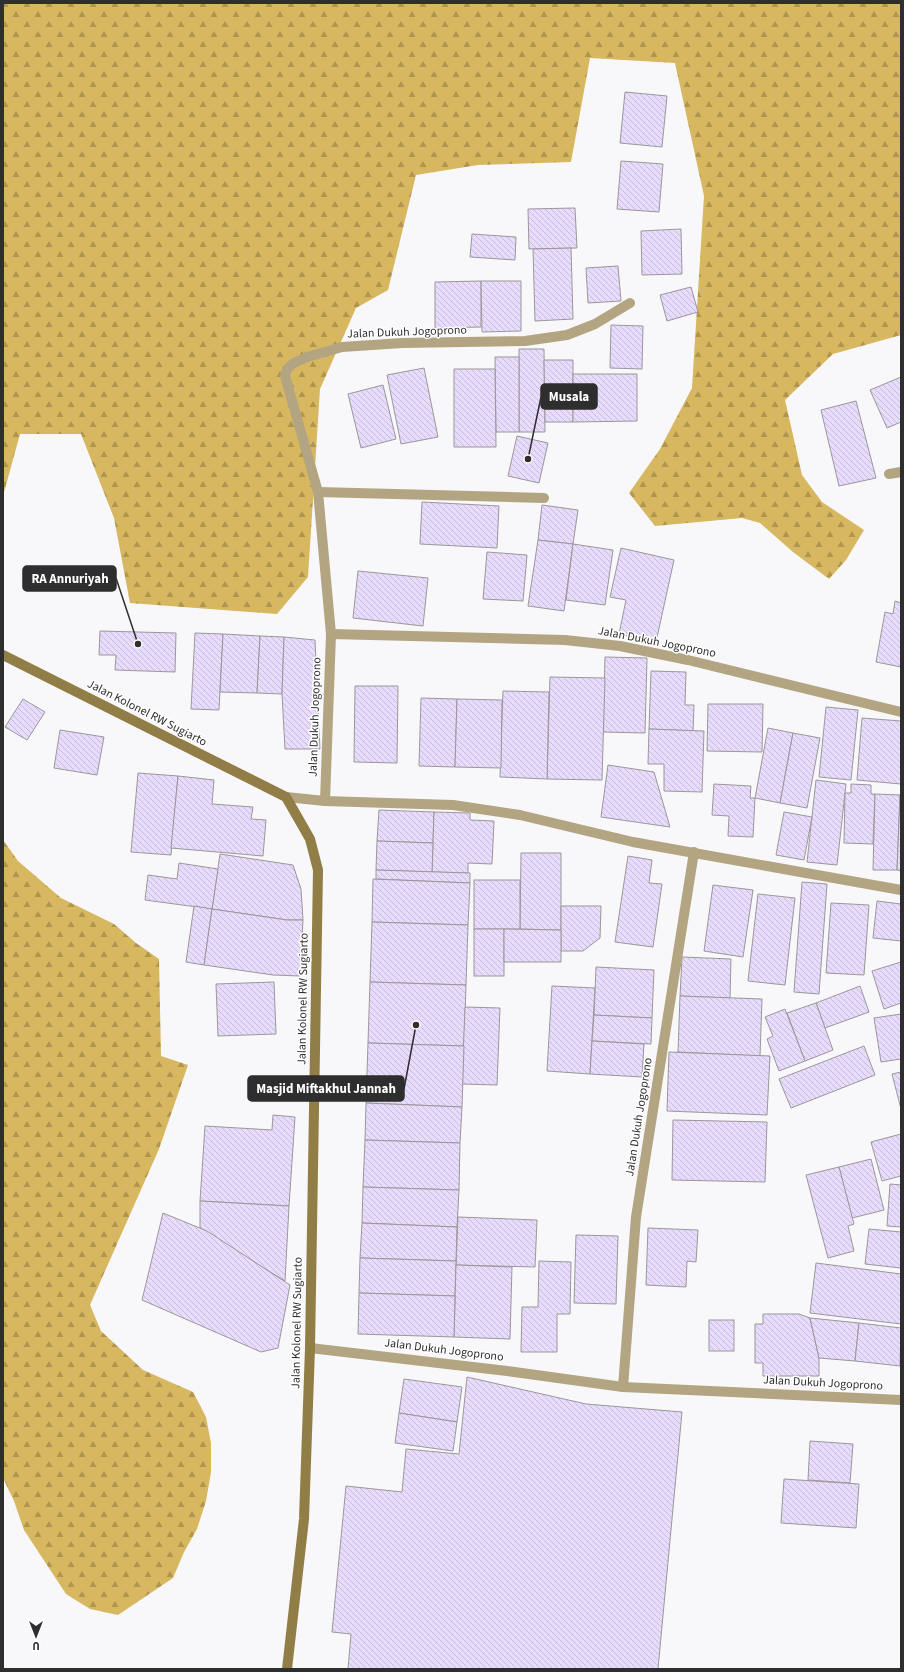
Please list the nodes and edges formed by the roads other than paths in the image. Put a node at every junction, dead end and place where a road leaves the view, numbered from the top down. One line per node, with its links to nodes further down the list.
1 (630, 304): 4 (street, Jalan Dukuh Jogoprono)
2 (901, 472): 3 (street)
3 (889, 474)
4 (318, 492): 5 (street); 6 (street, Jalan Dukuh Jogoprono)
5 (544, 498)
6 (331, 634): 8 (street, Jalan Dukuh Jogoprono); 10 (street, Jalan Dukuh Jogoprono)
7 (3, 655): 9 (main road, Jalan Kolonel RW Sugiarto)
8 (901, 712)
9 (286, 797): 10 (street); 13 (main road, Jalan Kolonel RW Sugiarto)
10 (325, 801): 11 (street)
11 (694, 852): 12 (street); 14 (street, Jalan Dukuh Jogoprono)
12 (901, 890)
13 (310, 1348): 14 (street, Jalan Dukuh Jogoprono); 16 (main road, Jalan Kolonel RW Sugiarto)
14 (623, 1387): 15 (street, Jalan Dukuh Jogoprono)
15 (901, 1400)
16 (287, 1669)

